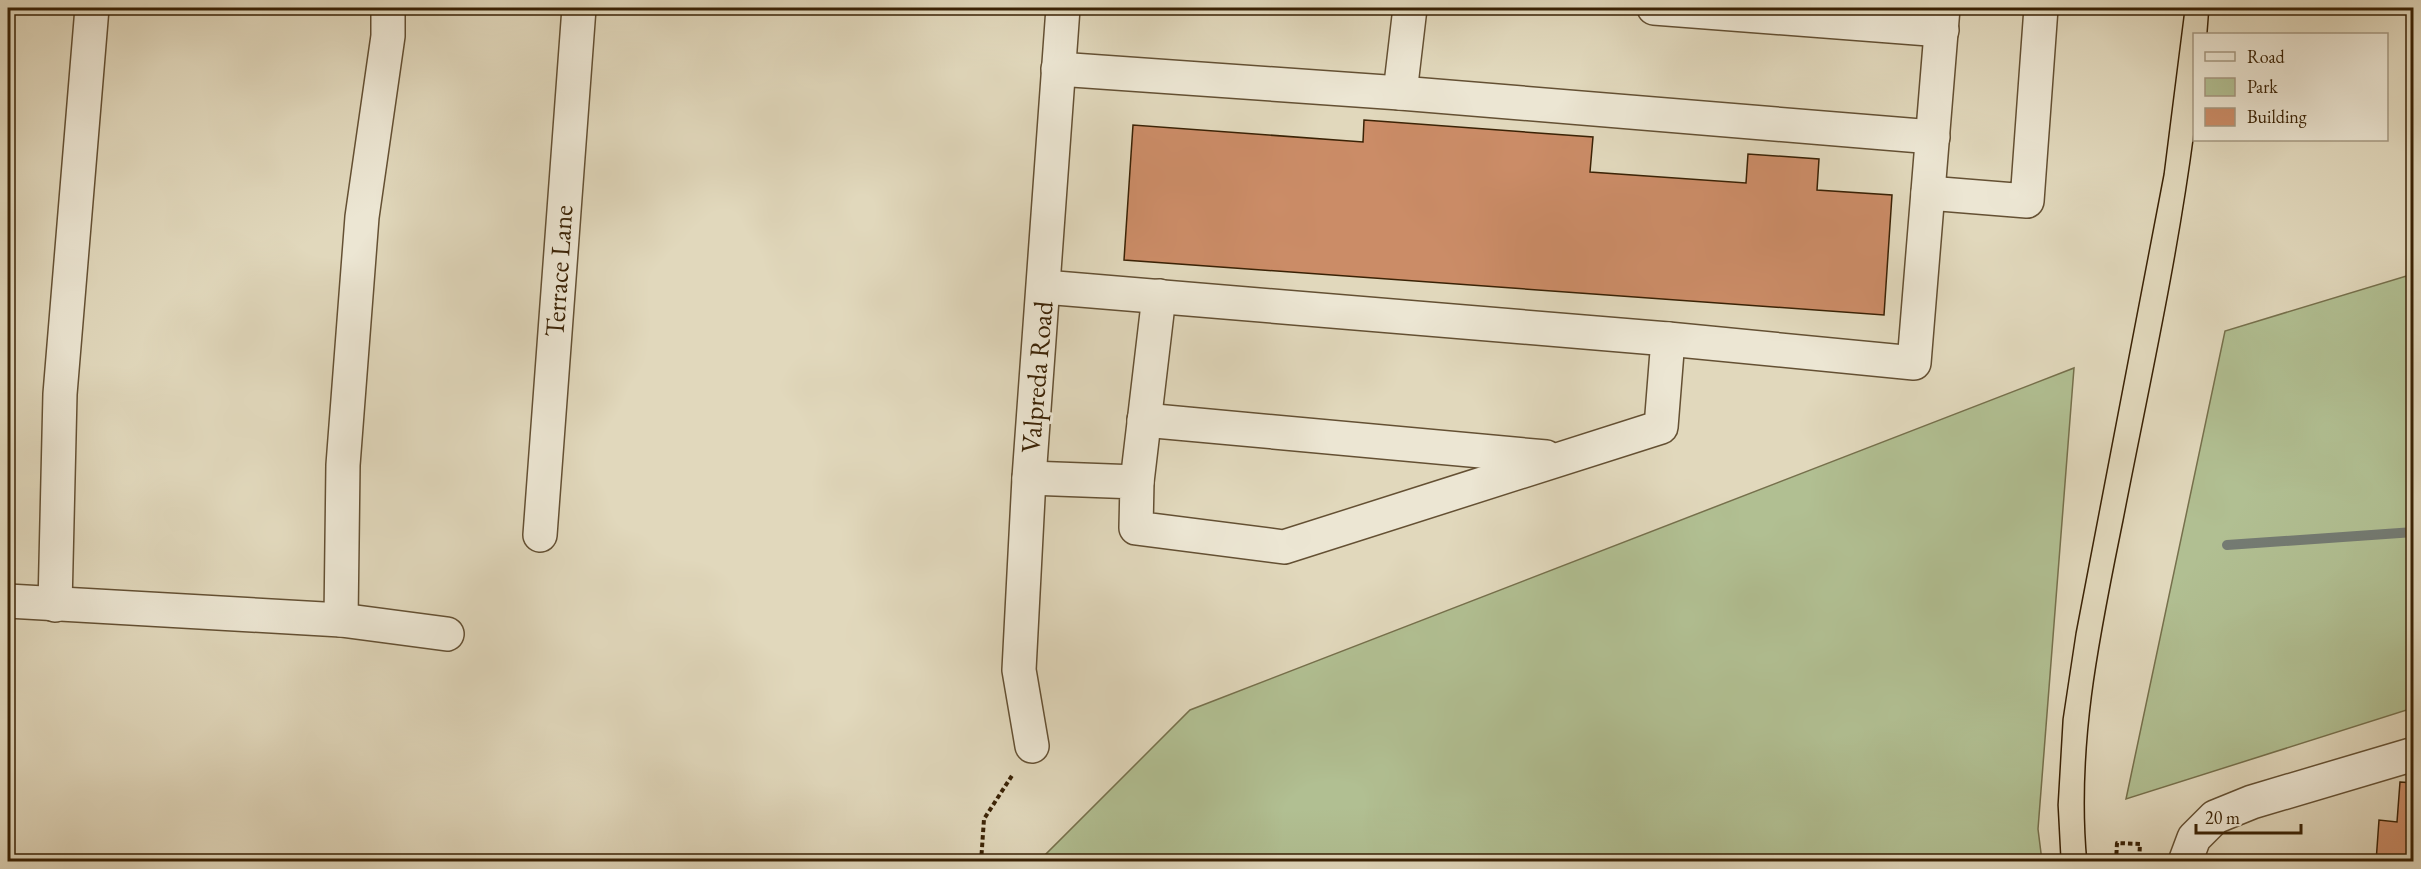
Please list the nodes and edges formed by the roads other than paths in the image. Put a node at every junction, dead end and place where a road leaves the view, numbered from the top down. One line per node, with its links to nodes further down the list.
1 (92, 8): 22 (street)
2 (388, 8): 23 (street)
3 (579, 8): 20 (street, Terrace Lane)
4 (1063, 8): 9 (street, Valpreda Road)
5 (1410, 8): 10 (street)
6 (1654, 8): 8 (street)
7 (2041, 8): 12 (street)
8 (1942, 19): 11 (street)
9 (1058, 69): 10 (street); 13 (street, Valpreda Road)
10 (1400, 93): 11 (street)
11 (1933, 137): 12 (street)
12 (1928, 193): 15 (street)
13 (1044, 287): 14 (street); 18 (street, Valpreda Road)
14 (1159, 296): 15 (street); 16 (street)
15 (1668, 339): 17 (street)
16 (1144, 420): 17 (street); 19 (street)
17 (1561, 459): 19 (street)
18 (1029, 478): 19 (street); 25 (street, Valpreda Road)
19 (1137, 482)
20 (540, 535)
21 (8, 601): 22 (street)
22 (55, 605): 23 (street)
23 (341, 620): 24 (street)
24 (447, 634)
25 (1032, 746)
26 (2414, 754): 27 (street)
27 (2185, 861)

